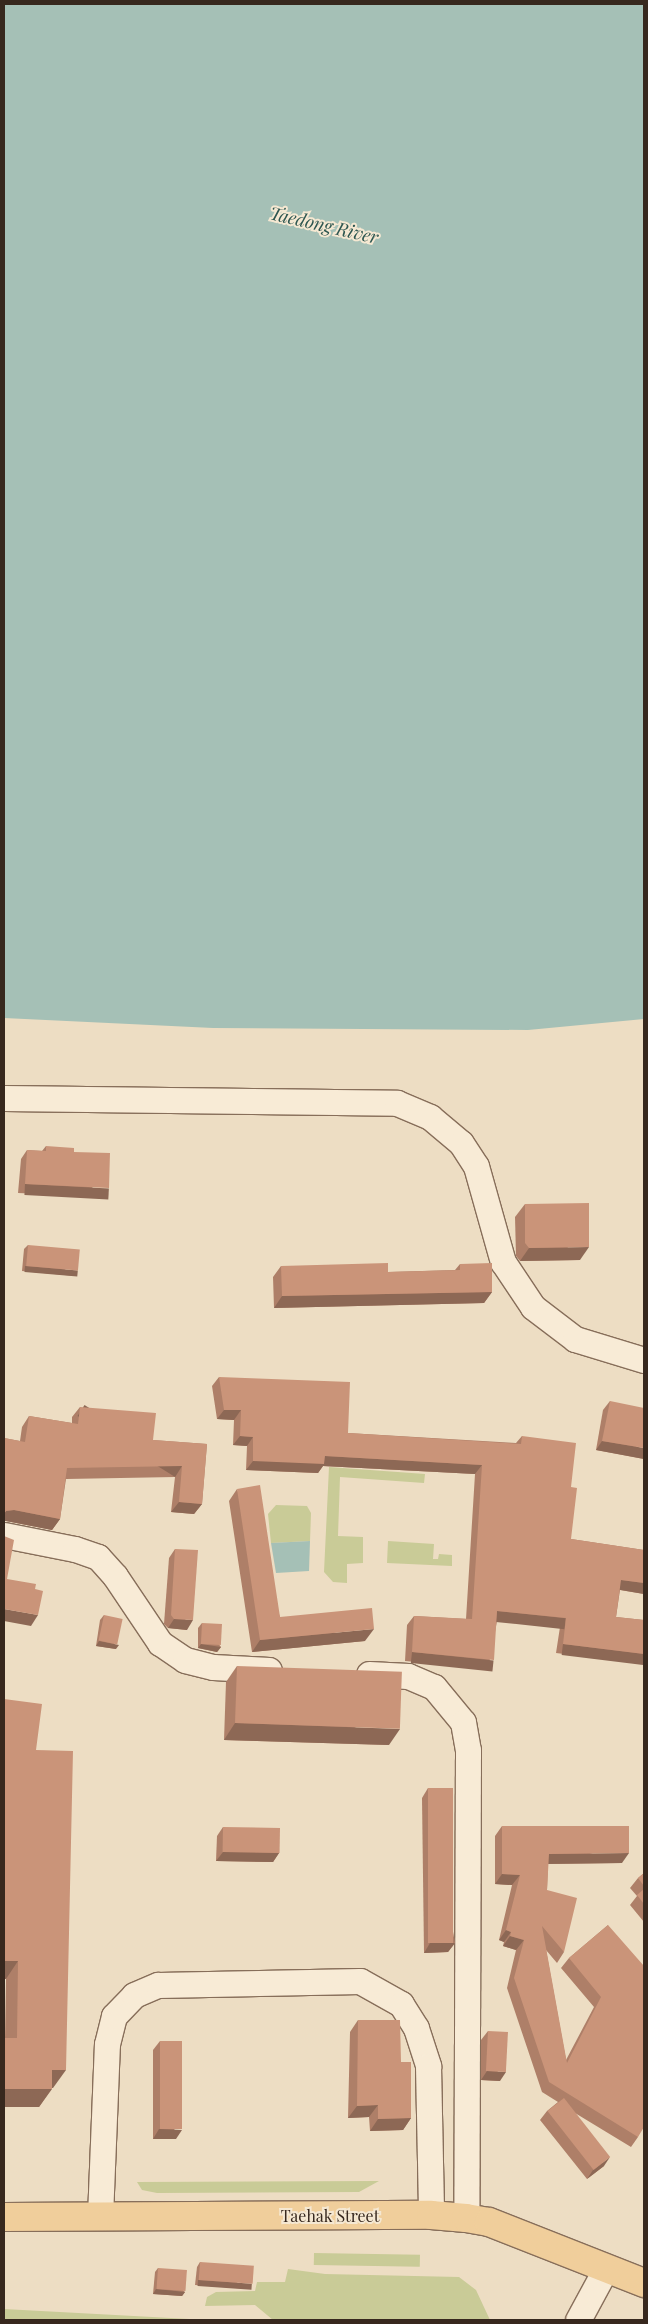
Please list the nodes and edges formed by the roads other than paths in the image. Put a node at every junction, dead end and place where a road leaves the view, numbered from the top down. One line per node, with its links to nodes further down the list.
1 (4, 1098): 2 (street)
2 (644, 1360)
3 (4, 1535): 4 (street)
4 (291, 1671)
5 (349, 1673): 9 (street)
6 (431, 2215): 8 (main road, Taehak Street); 8 (street); 9 (main road, Taehak Street)
7 (4, 2217): 8 (main road, Taehak Street)
8 (100, 2217)
9 (466, 2218): 10 (main road, Taehak Street)
10 (606, 2270): 11 (main road, Taehak Street); 12 (street)
11 (644, 2283)
12 (578, 2320)

